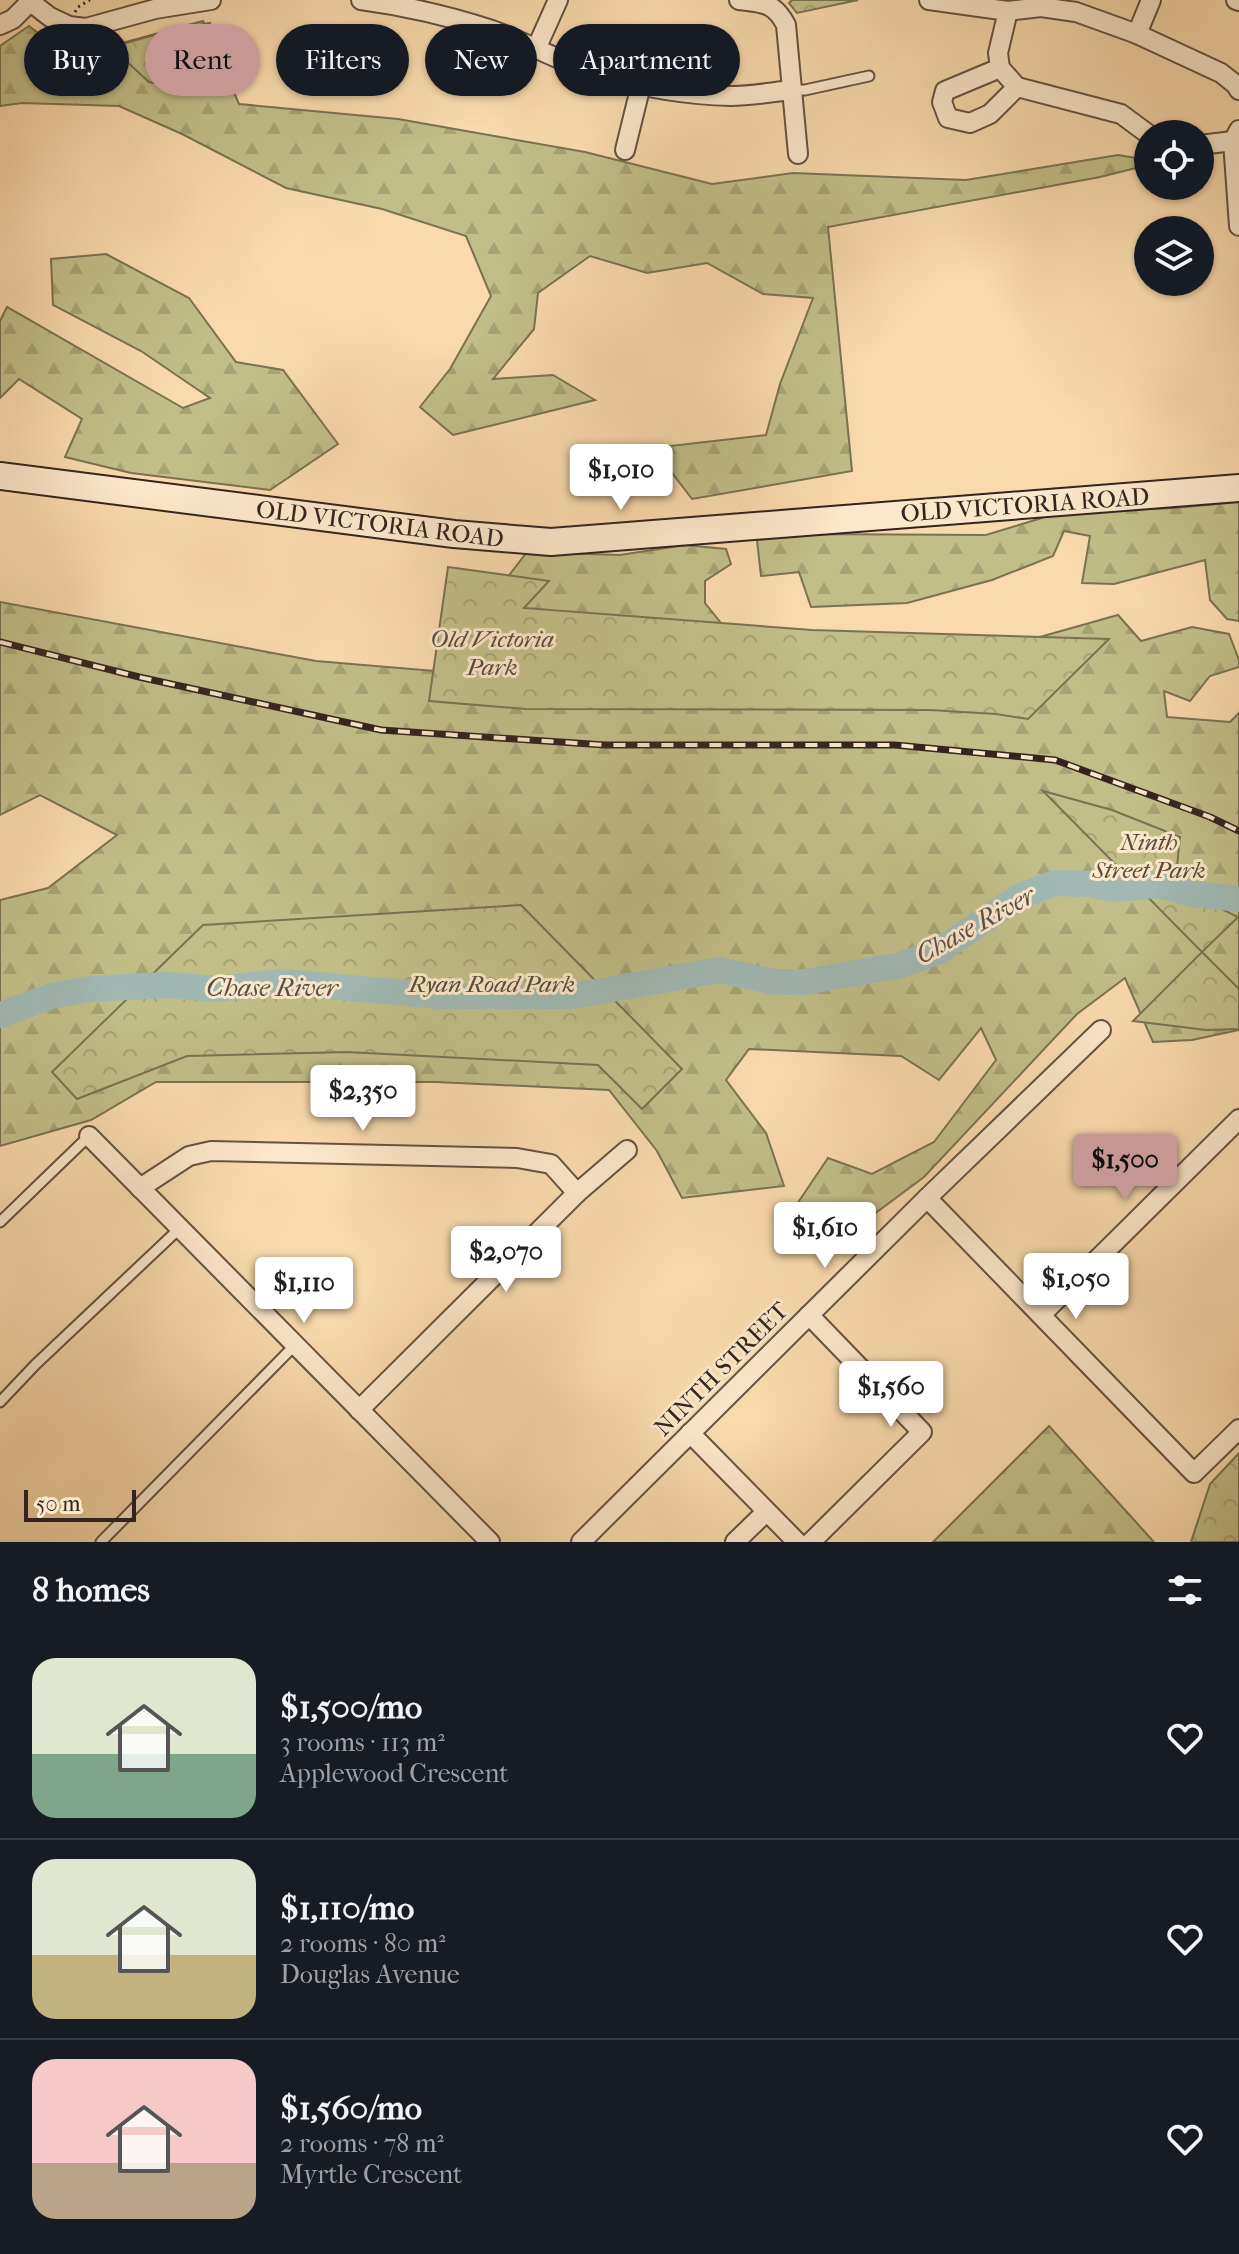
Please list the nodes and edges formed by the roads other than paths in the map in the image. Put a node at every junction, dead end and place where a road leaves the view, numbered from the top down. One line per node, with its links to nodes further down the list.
1 (211, 0): 7 (street)
2 (361, 0): 9 (street)
3 (558, 0): 12 (street)
4 (739, 0): 16 (street)
5 (929, 0): 8 (street)
6 (1151, 0): 11 (street)
7 (29, 1): 10 (street)
8 (1008, 11): 11 (street); 13 (street)
9 (472, 24)
10 (0, 25)
11 (1137, 34): 17 (street)
12 (537, 47)
13 (1000, 68): 15 (street); 15 (street)
14 (869, 76): 16 (lane)
15 (1017, 87): 20 (street)
16 (792, 90): 18 (street); 24 (street)
17 (1239, 90)
18 (740, 95)
19 (638, 96): 23 (street)
20 (1134, 124)
21 (1236, 135): 22 (street); 25 (street)
22 (1214, 141)
23 (625, 150)
24 (798, 154)
25 (1239, 226)
26 (0, 476): 27 (street, OLD VICTORIA ROAD)
27 (1239, 488)
28 (1101, 1030): 34 (street, NINTH STREET)
29 (1239, 1119): 38 (street)
30 (89, 1136): 32 (street); 35 (lane)
31 (627, 1150): 33 (street)
32 (140, 1188): 33 (street); 36 (street)
33 (577, 1193): 41 (street)
34 (927, 1198): 37 (street, NINTH STREET); 38 (street)
35 (0, 1222)
36 (180, 1228): 39 (street); 40 (lane)
37 (809, 1315): 43 (street, NINTH STREET); 50 (street)
38 (1041, 1315): 42 (street)
39 (295, 1345): 41 (street); 45 (lane)
40 (0, 1402)
41 (359, 1410): 46 (street)
42 (1239, 1429)
43 (690, 1433): 44 (street); 47 (street, NINTH STREET)
44 (766, 1512): 48 (street); 49 (street)
45 (101, 1542)
46 (490, 1542)
47 (581, 1542)
48 (735, 1542)
49 (797, 1542)
50 (811, 1542)

